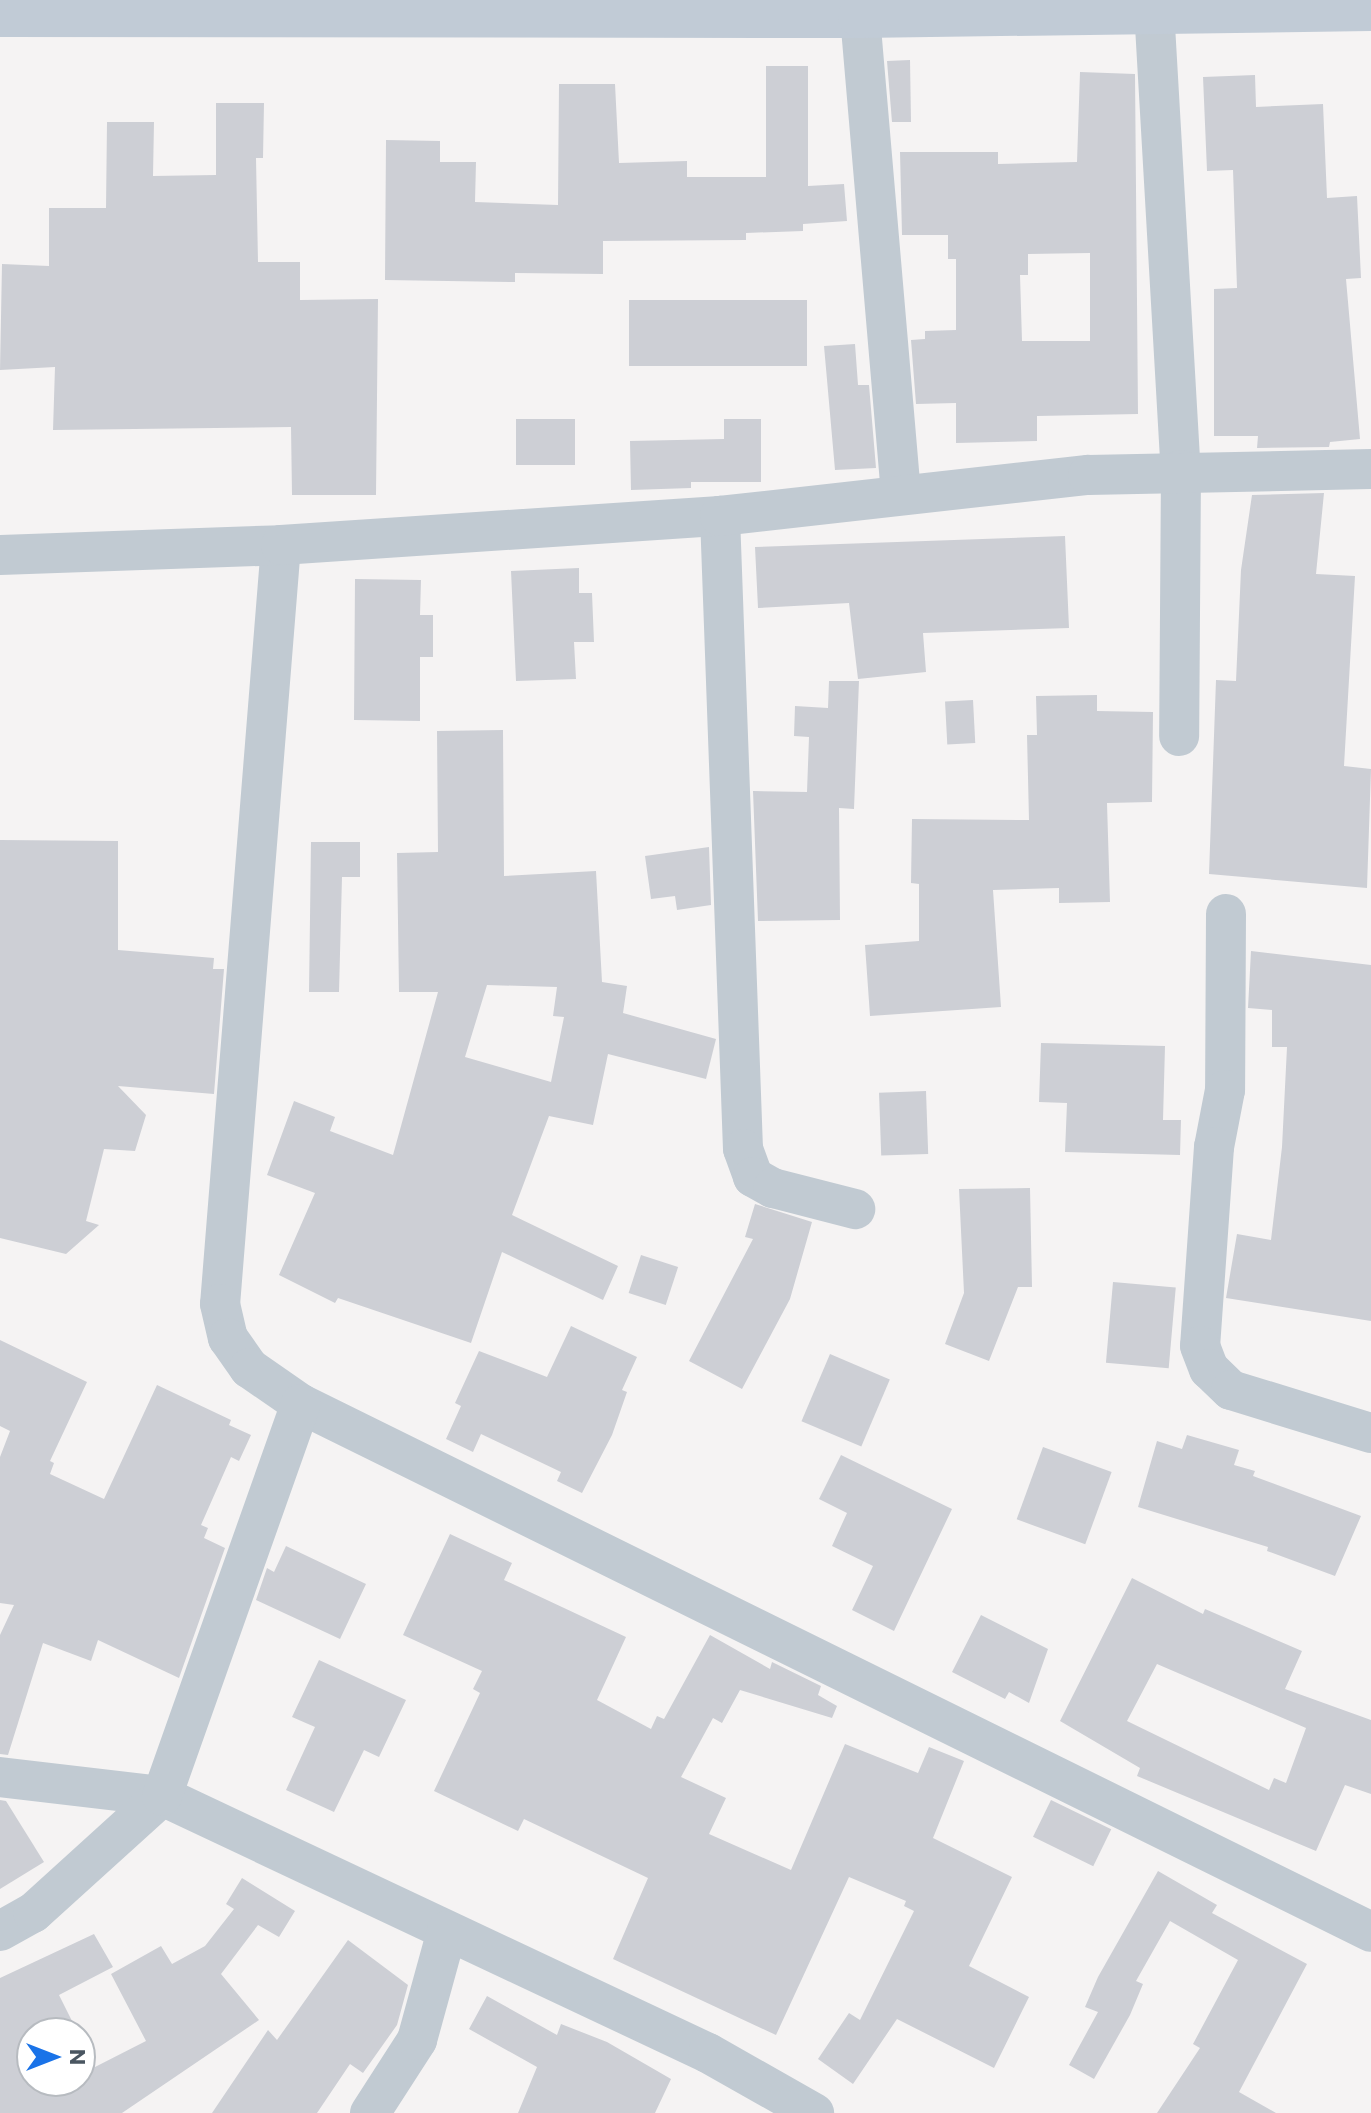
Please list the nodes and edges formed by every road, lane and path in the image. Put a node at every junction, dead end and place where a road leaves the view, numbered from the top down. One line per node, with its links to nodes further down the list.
1 (1154, 8): 2 (main road); 4 (main road); 6 (street)
2 (1371, 9)
3 (0, 15): 4 (main road)
4 (860, 16): 7 (street)
5 (1371, 469): 6 (street)
6 (1181, 470): 7 (street); 11 (street)
7 (901, 493): 8 (street)
8 (720, 516): 9 (street); 13 (street)
9 (281, 545): 10 (street); 14 (street)
10 (0, 555)
11 (1179, 736)
12 (1226, 914): 15 (street)
13 (855, 1209)
14 (301, 1404): 17 (street); 18 (street)
15 (1371, 1433)
16 (0, 1777): 17 (street)
17 (162, 1796): 19 (street); 20 (street)
18 (1368, 1920)
19 (0, 1931)
20 (447, 1931): 21 (street); 22 (street)
21 (370, 2113)
22 (814, 2113)

